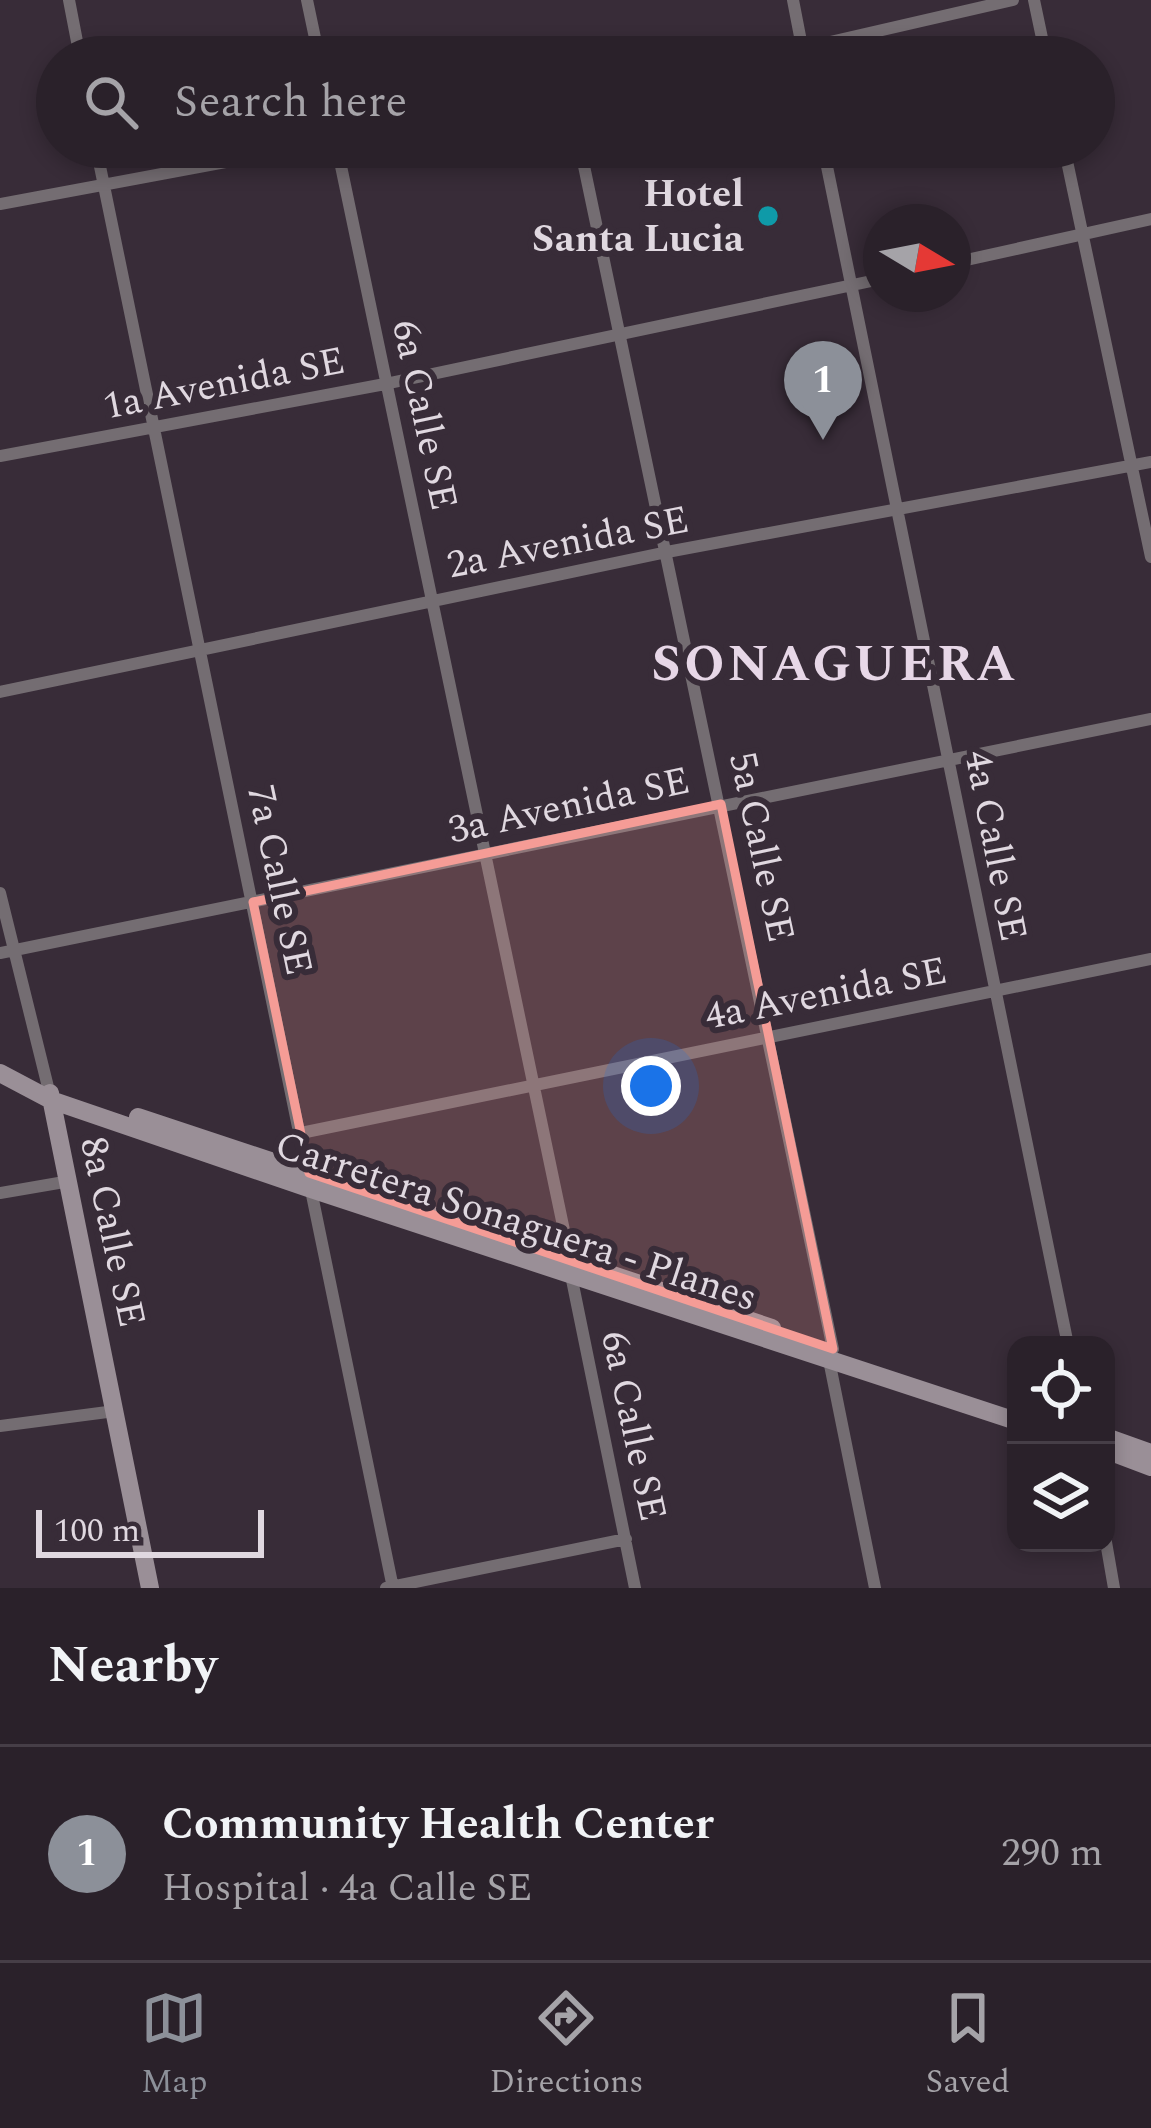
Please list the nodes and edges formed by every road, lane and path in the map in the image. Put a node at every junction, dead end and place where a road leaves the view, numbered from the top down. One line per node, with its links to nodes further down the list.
1 (69, 0): 6 (street)
2 (307, 0): 7 (street)
3 (793, 0): 8 (street)
4 (1013, 0): 9 (street)
5 (1034, 0): 10 (street)
6 (76, 36)
7 (315, 36)
8 (800, 36)
9 (871, 36)
10 (1042, 36)
11 (100, 168): 17 (street, 7a Calle SE)
12 (191, 168): 17 (street)
13 (342, 168): 25 (street, 6a Calle SE)
14 (585, 168): 24 (street, 5a Calle SE)
15 (827, 168): 23 (street, 4a Calle SE)
16 (1068, 168): 20 (street)
17 (103, 184): 18 (street); 26 (street, 7a Calle SE)
18 (0, 204)
19 (1151, 219): 20 (street)
20 (1082, 235): 21 (street); 29 (street)
21 (971, 259)
22 (863, 282): 23 (street, 1a Avenida SE)
23 (850, 285): 24 (street, 1a Avenida SE); 30 (street, 4a Calle SE)
24 (620, 332): 25 (street, 1a Avenida SE); 31 (street, 5a Calle SE)
25 (385, 383): 26 (street, 1a Avenida SE); 33 (street, 6a Calle SE)
26 (154, 428): 27 (street, 1a Avenida SE); 34 (street, 7a Calle SE)
27 (0, 456)
28 (1151, 462): 29 (street, 2a Avenida SE)
29 (1134, 466): 30 (street, 2a Avenida SE); 32 (street)
30 (899, 513): 31 (street, 2a Avenida SE); 37 (street, 4a Calle SE)
31 (667, 551): 33 (street, 2a Avenida SE); 38 (street, 5a Calle SE)
32 (1151, 557)
33 (435, 600): 34 (street, 2a Avenida SE); 39 (street, 6a Calle SE)
34 (200, 647): 35 (street, 2a Avenida SE); 41 (street, 7a Calle SE)
35 (0, 692)
36 (1151, 719): 37 (street, 3a Avenida SE)
37 (947, 760): 38 (street, 3a Avenida SE); 44 (street, 4a Calle SE)
38 (721, 804): 39 (street, 3a Avenida SE); 45 (street, 5a Calle SE)
39 (483, 855): 41 (street, 3a Avenida SE); 48 (street, 6a Calle SE)
40 (0, 893): 42 (street, 8a Calle SE)
41 (253, 902): 42 (street, 3a Avenida SE); 50 (street, 7a Calle SE)
42 (5, 952): 49 (street, 8a Calle SE)
43 (1151, 959): 44 (street, 4a Avenida SE)
44 (993, 992): 45 (street, 4a Avenida SE); 55 (street, 4a Calle SE)
45 (770, 1035): 48 (street, 4a Avenida SE); 56 (street, 5a Calle SE)
46 (0, 1060): 49 (main road, Carretera Sonaguera - Planes)
47 (0, 1073): 49 (main road, Carretera Sonaguera - Planes)
48 (531, 1086): 50 (street, 4a Avenida SE); 54 (street, 6a Calle SE)
49 (50, 1093): 51 (main road, 8a Calle SE); 52 (main road, Carretera Sonaguera - Planes)
50 (301, 1133): 52 (street, 7a Calle SE)
51 (70, 1181): 53 (street); 58 (main road, 8a Calle SE)
52 (310, 1181): 54 (main road, Carretera Sonaguera - Planes); 67 (street, 7a Calle SE)
53 (0, 1192)
54 (571, 1267): 56 (main road, Carretera Sonaguera - Planes); 65 (street, 6a Calle SE)
55 (1066, 1336)
56 (831, 1355): 57 (main road, Carretera Sonaguera - Planes); 59 (main road, Carretera Sonaguera - Planes); 70 (street, 5a Calle SE)
57 (1007, 1405)
58 (115, 1411): 60 (street); 68 (main road, 8a Calle SE)
59 (1007, 1418)
60 (0, 1426)
61 (1115, 1440): 63 (main road)
62 (1115, 1453): 64 (main road)
63 (1151, 1453)
64 (1151, 1467)
65 (626, 1539): 67 (street); 69 (street, 6a Calle SE)
66 (1108, 1552): 71 (street)
67 (390, 1587)
68 (150, 1588)
69 (635, 1588)
70 (875, 1588)
71 (1114, 1588)

